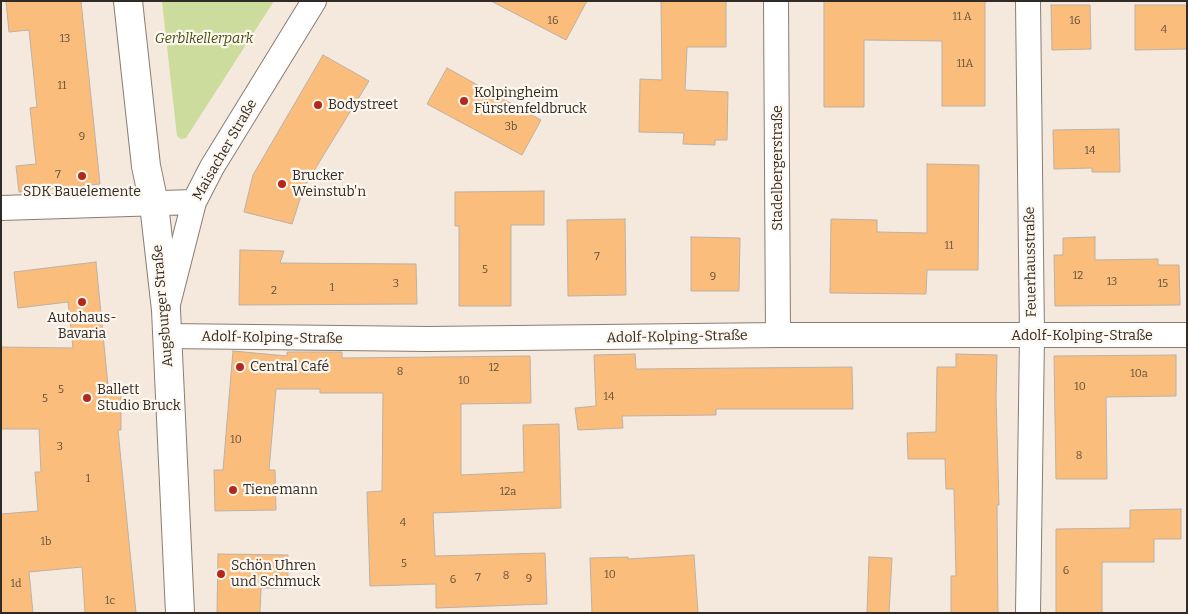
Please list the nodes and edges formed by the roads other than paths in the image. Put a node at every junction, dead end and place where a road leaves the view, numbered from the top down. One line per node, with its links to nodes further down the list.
1 (128, 1): 6 (street, Augsburger Straße)
2 (314, 1): 5 (street, Maisacher Straße)
3 (776, 1): 9 (street, Stadelbergerstraße)
4 (1028, 1): 11 (street, Feuerhausstraße)
5 (194, 202): 6 (street); 8 (street, Maisacher Straße)
6 (154, 204): 7 (street); 8 (street, Augsburger Straße)
7 (1, 208)
8 (167, 323): 9 (street, Adolf-Kolping-Straße); 12 (street, Augsburger Straße)
9 (778, 335): 11 (street, Adolf-Kolping-Straße)
10 (1187, 335): 11 (street, Adolf-Kolping-Straße)
11 (1032, 336): 13 (street, Feuerhausstraße)
12 (180, 613)
13 (1028, 613)

